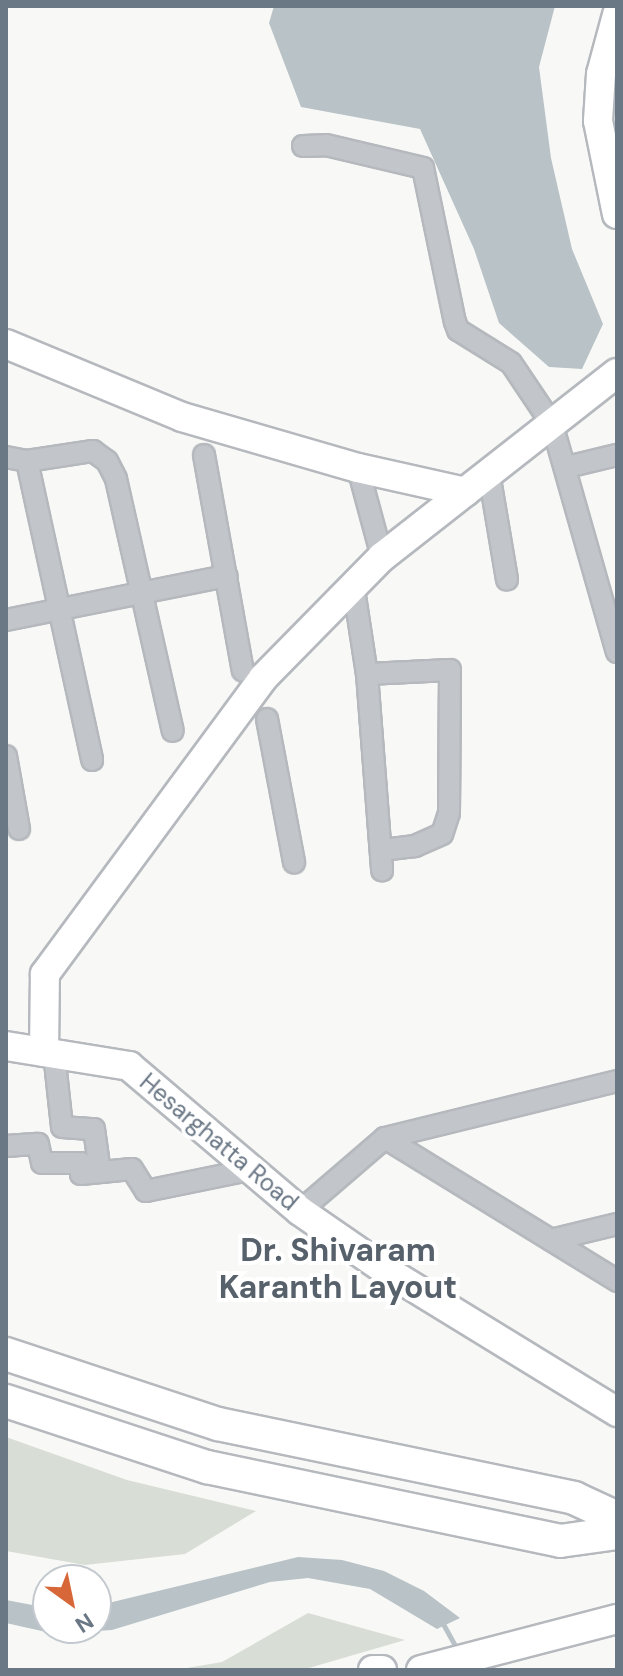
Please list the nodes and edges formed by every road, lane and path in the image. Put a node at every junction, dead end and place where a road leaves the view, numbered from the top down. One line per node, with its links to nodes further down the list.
1 (617, 15): 3 (street)
2 (303, 146): 6 (street)
3 (617, 214)
4 (6, 344): 12 (street)
5 (617, 373): 6 (street)
6 (552, 424): 11 (street); 13 (street)
7 (204, 455): 16 (street)
8 (617, 455): 11 (street)
9 (6, 457): 10 (street)
10 (27, 461): 19 (street); 20 (street)
11 (567, 467): 22 (street)
12 (358, 468): 14 (street); 15 (street)
13 (489, 473): 14 (street); 17 (street)
14 (465, 492): 15 (street)
15 (382, 557): 18 (street)
16 (227, 576): 19 (street); 23 (street)
17 (507, 579)
18 (353, 583): 24 (street); 32 (street)
19 (140, 597): 20 (street); 26 (street)
20 (58, 611): 21 (street); 28 (street)
21 (6, 620)
22 (617, 652)
23 (243, 671)
24 (367, 674): 24 (street)
25 (267, 719): 30 (street)
26 (173, 731)
27 (6, 756): 29 (street)
28 (92, 760)
29 (19, 829)
30 (294, 862)
31 (6, 1046): 32 (street, Hesarghatta Road)
32 (49, 1053): 36 (street, Hesarghatta Road); 37 (street)
33 (617, 1081): 34 (street)
34 (385, 1138): 38 (street); 40 (street)
35 (6, 1146): 37 (street)
36 (254, 1169): 37 (street); 38 (street, Hesarghatta Road)
37 (100, 1172)
38 (300, 1211): 44 (street, Hesarghatta Road)
39 (617, 1224): 40 (street)
40 (551, 1240): 41 (street)
41 (617, 1281)
42 (6, 1354): 45 (main road)
43 (6, 1401): 46 (main road)
44 (617, 1412)
45 (617, 1518)
46 (617, 1533)
47 (617, 1619): 50 (street)
48 (373, 1670): 49 (street)
49 (382, 1670)
50 (421, 1670)

